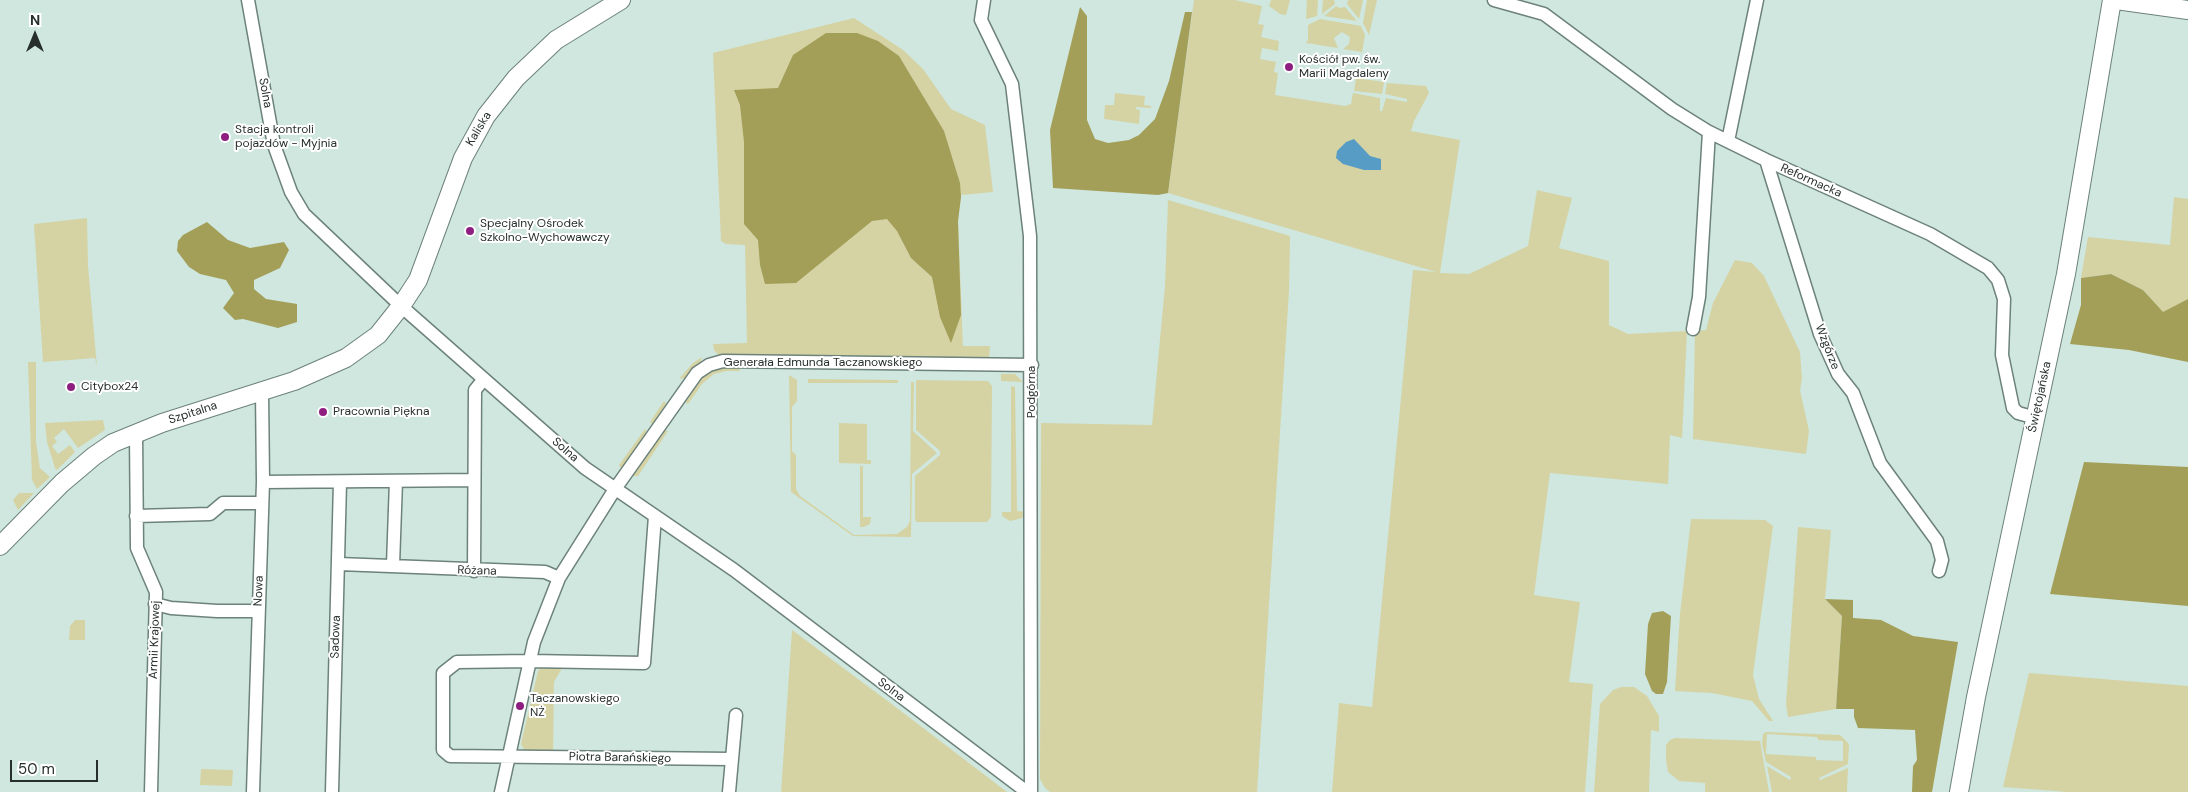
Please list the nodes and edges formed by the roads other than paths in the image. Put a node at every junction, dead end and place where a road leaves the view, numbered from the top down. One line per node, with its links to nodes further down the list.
1 (248, 0): 11 (street, Solna)
2 (621, 0): 11 (street, Kaliska)
3 (984, 0): 13 (street, Podgórna)
4 (1494, 0): 8 (street, Reformacka)
5 (1757, 0): 9 (street)
6 (2114, 0): 7 (street); 16 (street, Świętojańska)
7 (2188, 10)
8 (1709, 132): 9 (street, Reformacka); 12 (street)
9 (1728, 141): 10 (street, Reformacka)
10 (1766, 160): 16 (street, Reformacka); 30 (street, Wzgórze)
11 (401, 306): 14 (street, Solna); 15 (street, Szpitalna)
12 (1693, 329)
13 (1032, 365): 22 (street, Generała Edmunda Taczanowskiego); 44 (street, Podgórna)
14 (484, 379): 18 (street); 22 (street, Solna)
15 (262, 390): 17 (street, Szpitalna); 20 (street, Nowa)
16 (2036, 418): 45 (street, Świętojańska)
17 (136, 433): 24 (street, Armii Krajowej); 26 (street, Szpitalna)
18 (474, 480): 19 (street); 29 (street)
19 (396, 481): 21 (street); 28 (street)
20 (263, 482): 21 (street); 23 (street, Nowa)
21 (340, 482): 27 (street, Sadowa)
22 (615, 489): 25 (street, Solna); 31 (street, Generała Edmunda Taczanowskiego)
23 (262, 503): 24 (street); 33 (street, Nowa)
24 (136, 516): 32 (street, Armii Krajowej)
25 (655, 516): 34 (street); 43 (street, Solna)
26 (0, 546)
27 (339, 564): 28 (street, Różana); 40 (street, Sadowa)
28 (393, 565): 29 (street, Różana)
29 (474, 571): 31 (street, Różana)
30 (1939, 571)
31 (559, 578): 34 (street, Generała Edmunda Taczanowskiego)
32 (156, 604): 33 (street); 38 (street, Armii Krajowej)
33 (258, 611): 39 (street, Nowa)
34 (530, 661): 36 (street, Generała Edmunda Taczanowskiego); 36 (street, Piotra Barańskiego)
35 (736, 715): 37 (street)
36 (509, 757): 37 (street, Piotra Barańskiego); 41 (street, Generała Edmunda Taczanowskiego)
37 (731, 759): 42 (street)
38 (151, 792)
39 (252, 792)
40 (332, 792)
41 (502, 792)
42 (729, 792)
43 (1027, 792)
44 (1031, 792)
45 (1959, 792)

